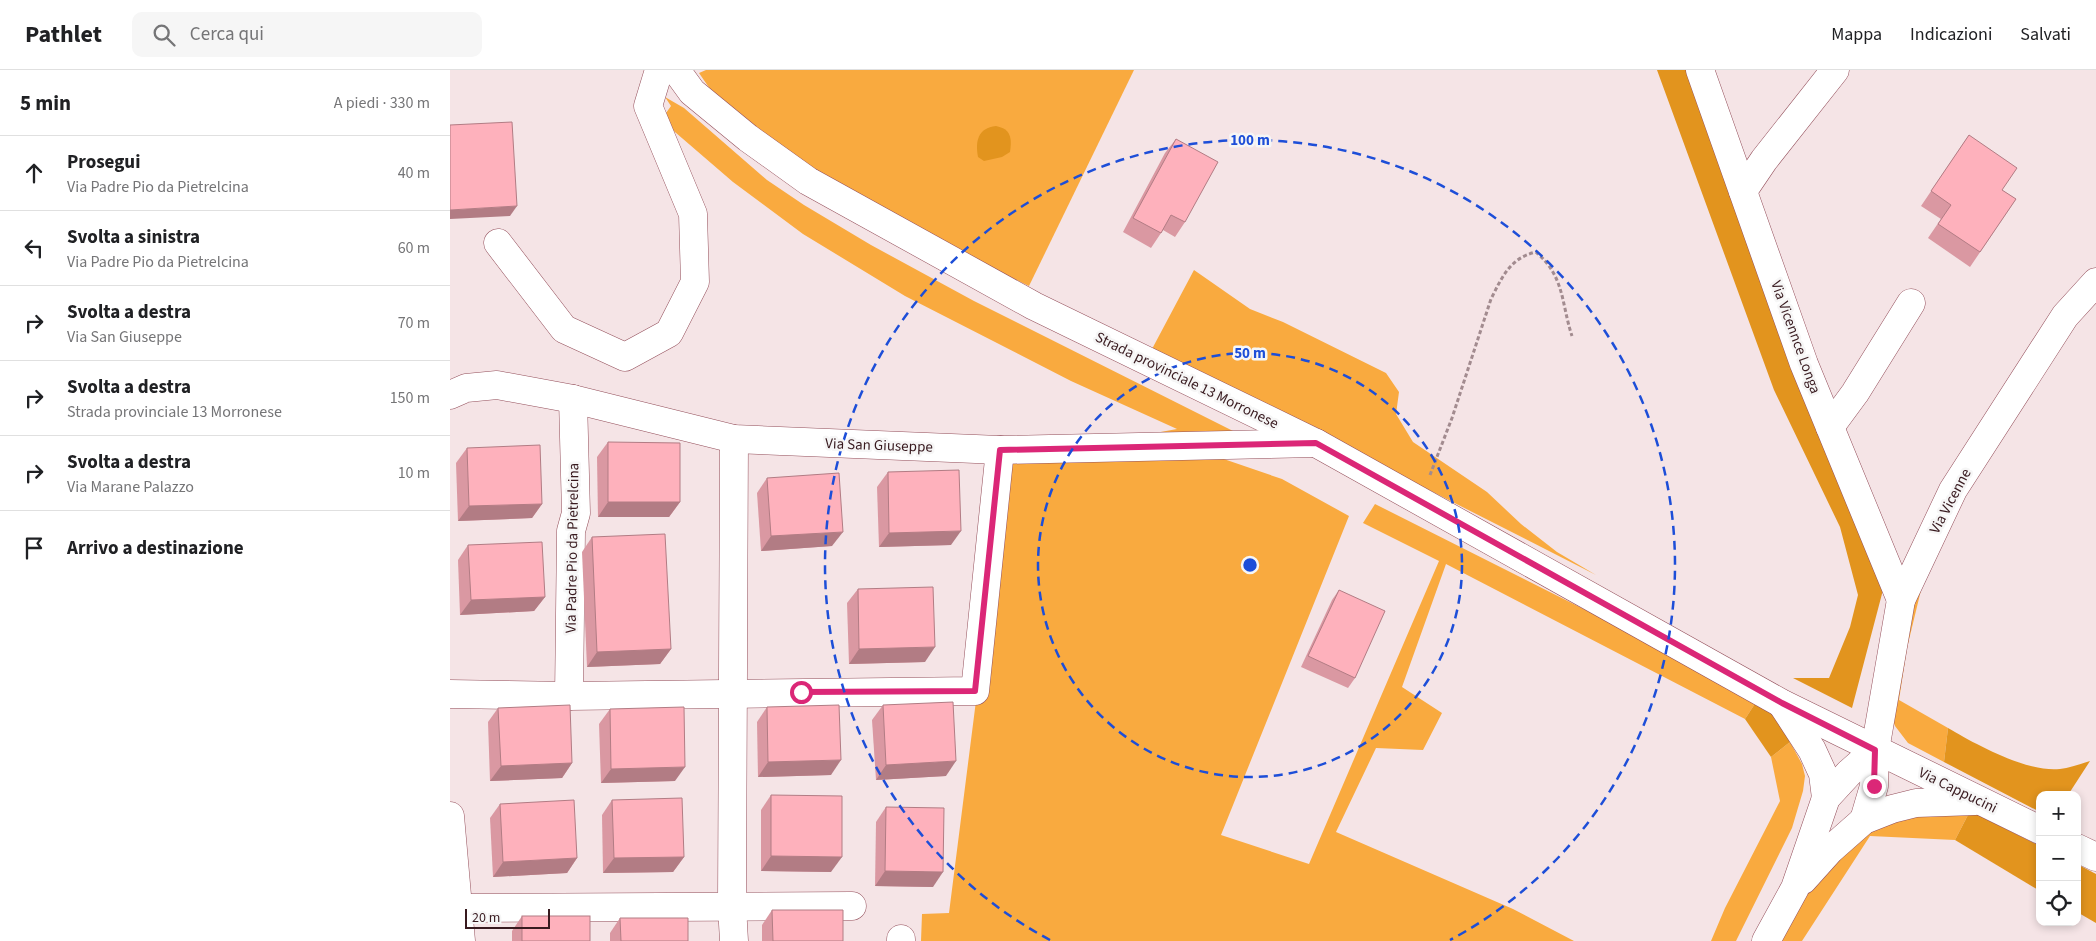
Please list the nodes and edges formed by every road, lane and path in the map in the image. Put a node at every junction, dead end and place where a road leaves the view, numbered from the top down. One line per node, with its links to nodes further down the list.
1 (659, 70): 6 (street)
2 (676, 70): 14 (street, Strada provinciale 13 Morronese)
3 (1700, 70): 5 (street, Via Vicennce Longa)
4 (1834, 70): 5 (street)
5 (1743, 192): 12 (street, Via Vicennce Longa)
6 (498, 243)
7 (2096, 282): 17 (street, Via Vicenne)
8 (1911, 303): 12 (street)
9 (1572, 336): 16 (path)
10 (455, 388): 11 (street, Via San Giuseppe)
11 (573, 400): 13 (street, Via San Giuseppe); 20 (street, Via Padre Pio da Pietrelcina)
12 (1830, 427): 17 (street, Via Vicennce Longa)
13 (734, 439): 15 (street, Via San Giuseppe); 18 (street)
14 (1316, 443): 15 (street, Via San Giuseppe); 16 (street, Strada provinciale 13 Morronese)
15 (1000, 450): 18 (street)
16 (1420, 501): 21 (street, Strada provinciale 13 Morronese)
17 (1901, 600): 22 (street, Via Vicenne)
18 (733, 692): 20 (street); 31 (street)
19 (450, 694): 20 (street)
20 (569, 696)
21 (1782, 703): 22 (street, Strada provinciale 13 Morronese); 23 (street)
22 (1875, 750): 23 (street); 24 (street, Via Cappucini); 26 (street, Via Vicenne)
23 (1826, 798): 30 (street)
24 (1979, 801): 26 (street); 27 (street, Via Cappucini)
25 (450, 816): 33 (street)
26 (1864, 820): 30 (street)
27 (2036, 828)
28 (2081, 850): 29 (street)
29 (2096, 857)
30 (1795, 888): 36 (street)
31 (732, 906): 32 (street); 33 (street); 35 (street)
32 (852, 906)
33 (457, 908): 34 (street)
34 (461, 941)
35 (734, 941)
36 (1766, 941)

